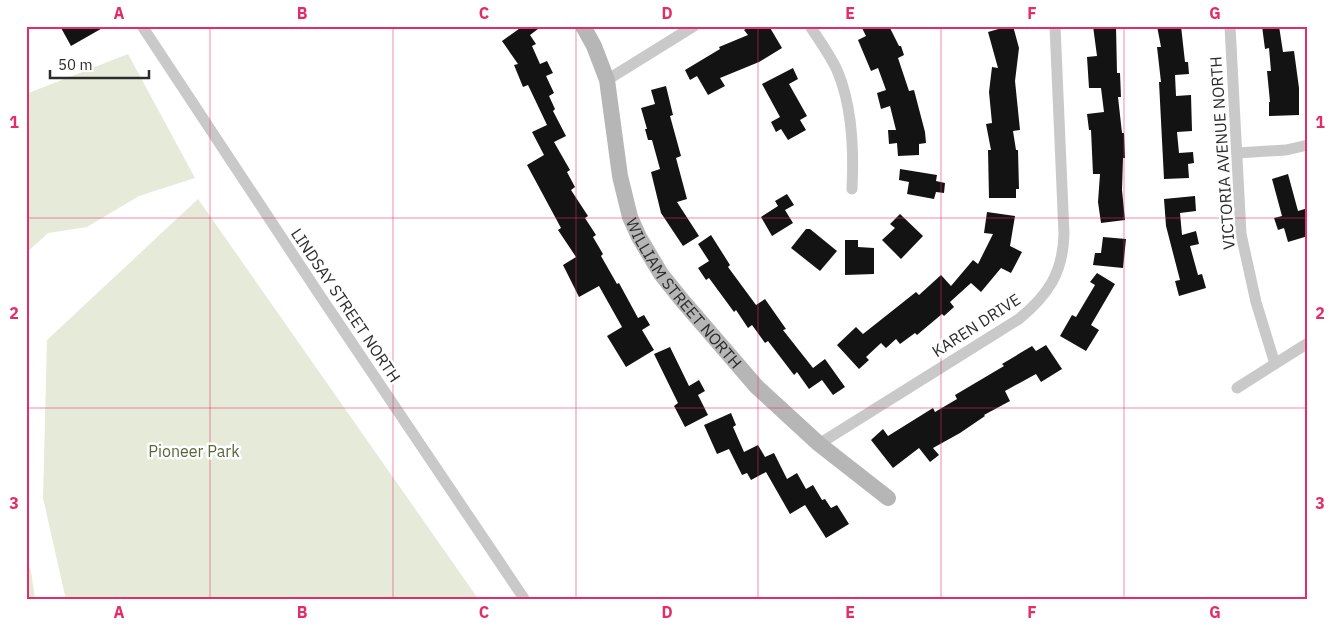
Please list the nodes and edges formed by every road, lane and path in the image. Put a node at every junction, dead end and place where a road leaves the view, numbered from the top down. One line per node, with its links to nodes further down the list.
1 (142, 26): 16 (street, LINDSAY STREET NORTH)
2 (583, 26): 7 (street, WILLIAM STREET NORTH)
3 (694, 26): 7 (street)
4 (810, 26): 10 (street)
5 (1054, 26): 14 (street, KAREN DRIVE)
6 (1230, 26): 9 (street, VICTORIA AVENUE NORTH)
7 (607, 80): 14 (street, WILLIAM STREET NORTH)
8 (1308, 144): 9 (street)
9 (1237, 153): 12 (street, VICTORIA AVENUE NORTH)
10 (852, 189)
11 (1308, 343): 12 (street)
12 (1276, 364): 13 (street)
13 (1237, 388)
14 (818, 444): 15 (street, WILLIAM STREET NORTH)
15 (888, 498)
16 (525, 600)

